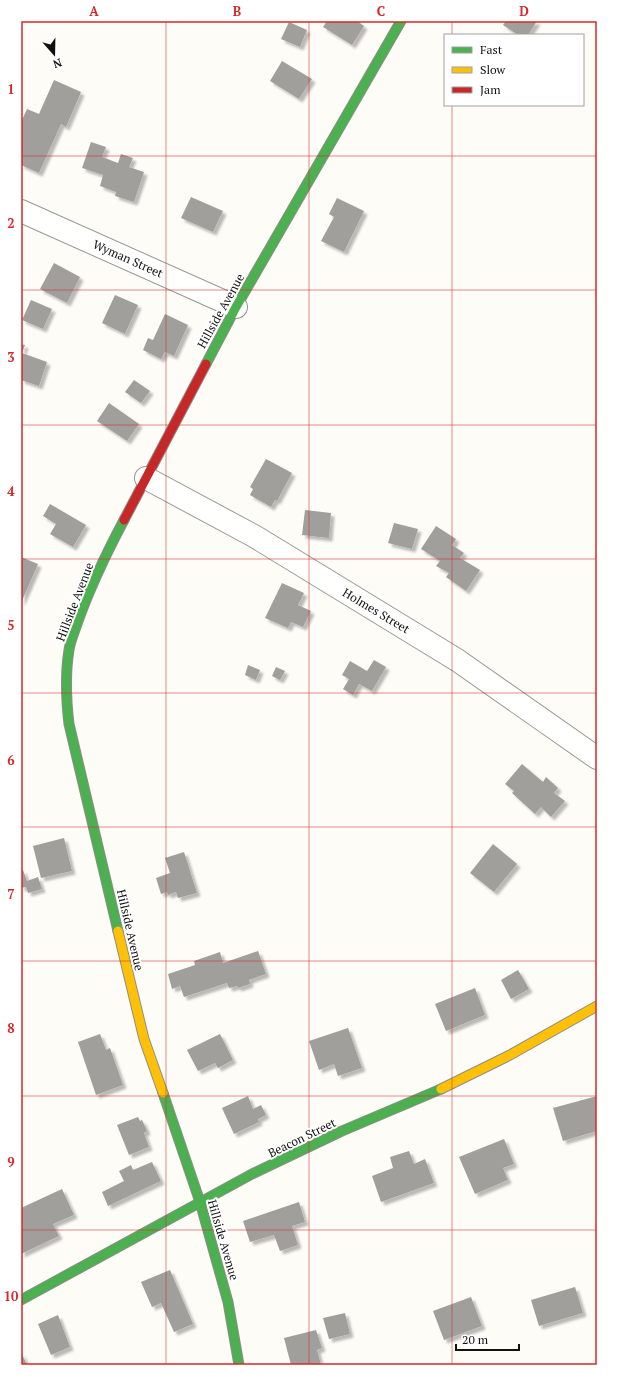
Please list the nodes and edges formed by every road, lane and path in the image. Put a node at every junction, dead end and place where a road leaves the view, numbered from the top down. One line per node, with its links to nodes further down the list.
1 (401, 21): 3 (street, Hillside Avenue)
2 (23, 218): 3 (street, Wyman Street)
3 (236, 307): 4 (street, Hillside Avenue)
4 (146, 478): 5 (street, Holmes Street); 7 (street, Hillside Avenue)
5 (597, 758)
6 (597, 1006): 7 (street, Beacon Street)
7 (200, 1202): 8 (street, Beacon Street); 9 (street, Hillside Avenue)
8 (21, 1300)
9 (239, 1365)

